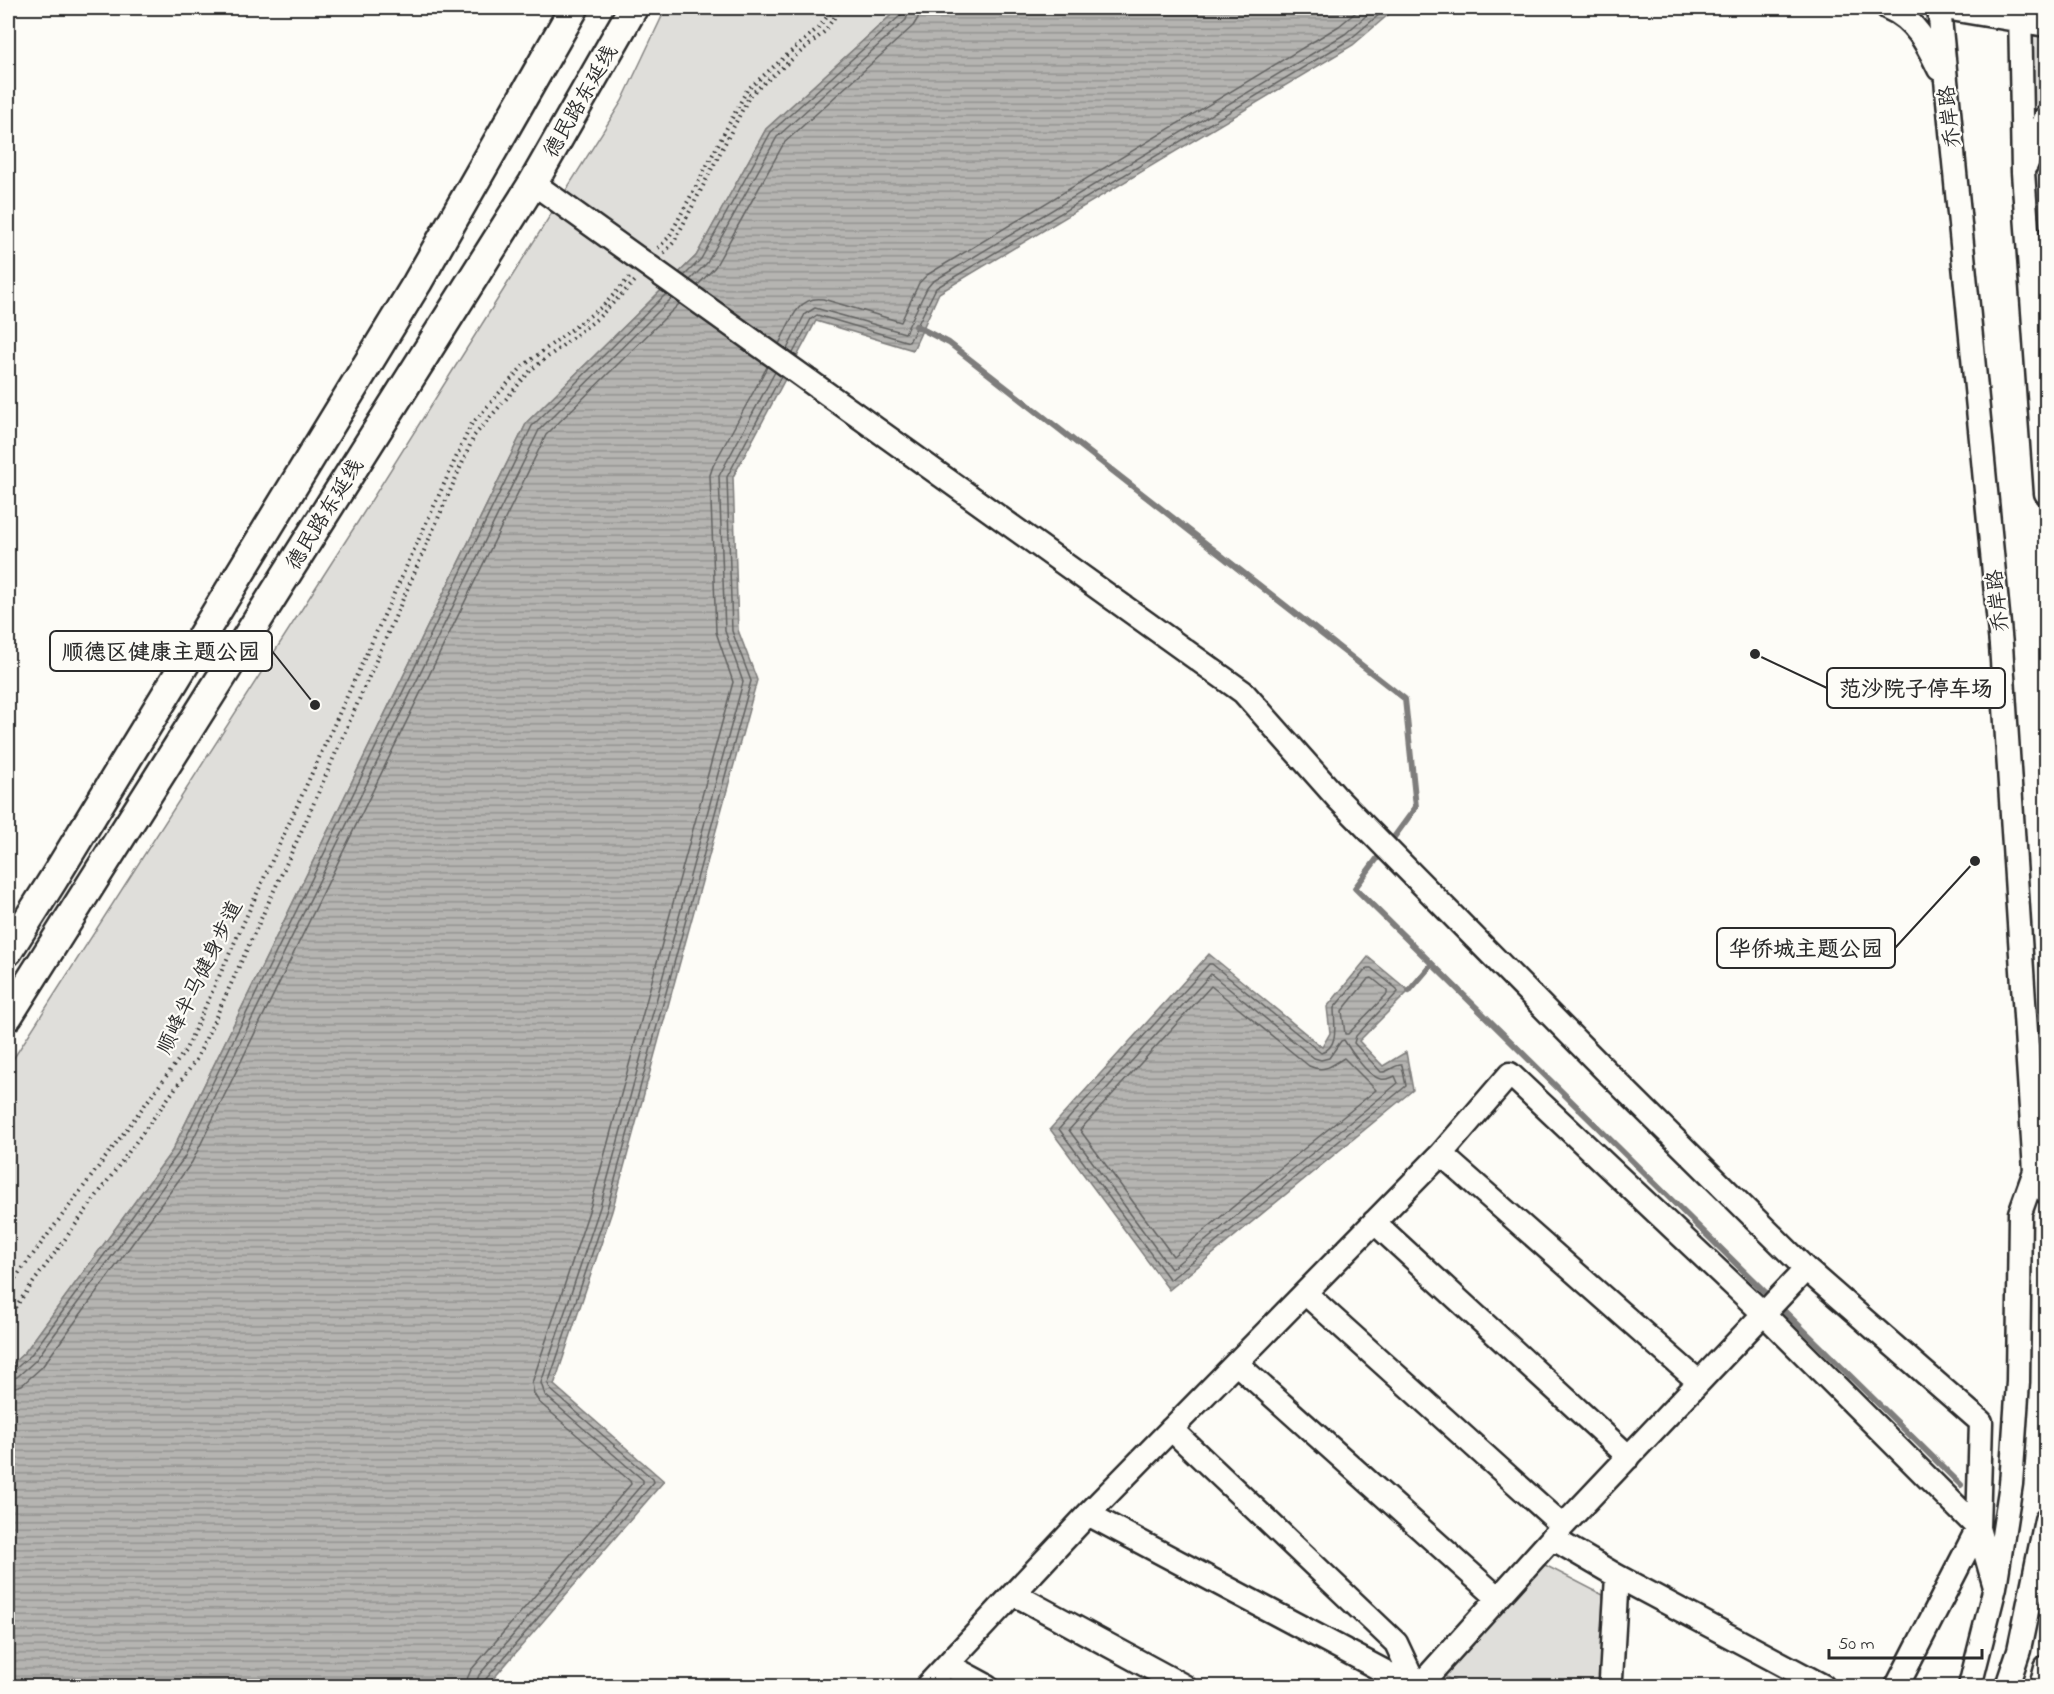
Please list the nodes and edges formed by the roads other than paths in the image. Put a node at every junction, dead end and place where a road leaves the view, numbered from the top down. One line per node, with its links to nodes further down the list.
1 (574, 8): 14 (main road, 德民路东延线)
2 (633, 8): 11 (main road, 德民路东延线)
3 (1888, 8): 8 (street)
4 (1939, 8): 8 (street, 乔岸路)
5 (1945, 8): 6 (street)
6 (2020, 14): 7 (street); 10 (street)
7 (2046, 25)
8 (1946, 82): 17 (street, 乔岸路)
9 (2046, 117): 10 (street)
10 (2023, 172): 12 (street)
11 (533, 183): 15 (main road, 德民路东延线); 20 (street)
12 (2044, 440): 13 (street)
13 (2046, 493)
14 (8, 951)
15 (8, 1016)
16 (1441, 1154): 19 (street); 22 (street); 24 (street)
17 (2035, 1171): 18 (street, 乔岸路); 27 (street)
18 (2046, 1192)
19 (1374, 1222): 21 (street); 28 (street)
20 (1800, 1276): 22 (street); 25 (street)
21 (1305, 1293): 23 (street); 32 (street)
22 (1763, 1314): 24 (street); 31 (street)
23 (1236, 1363): 26 (street); 36 (street)
24 (1699, 1382): 28 (street)
25 (1981, 1422): 27 (street); 31 (street)
26 (1171, 1429): 29 (street); 43 (street)
27 (2013, 1448): 34 (street)
28 (1629, 1456): 32 (street)
29 (1088, 1514): 35 (street); 43 (street)
30 (2046, 1520): 47 (street)
31 (1978, 1528): 34 (street); 45 (street)
32 (1558, 1532): 33 (street); 36 (street)
33 (1617, 1576): 39 (street); 44 (street)
34 (1995, 1587): 46 (street)
35 (1014, 1593): 37 (street); 42 (street)
36 (1498, 1598): 43 (street)
37 (948, 1665): 40 (street); 41 (street)
38 (2046, 1667): 48 (street)
39 (1614, 1684)
40 (927, 1686)
41 (987, 1686)
42 (1184, 1686)
43 (1416, 1686)
44 (1823, 1686)
45 (1897, 1686)
46 (1970, 1686)
47 (2007, 1686)
48 (2041, 1686)

